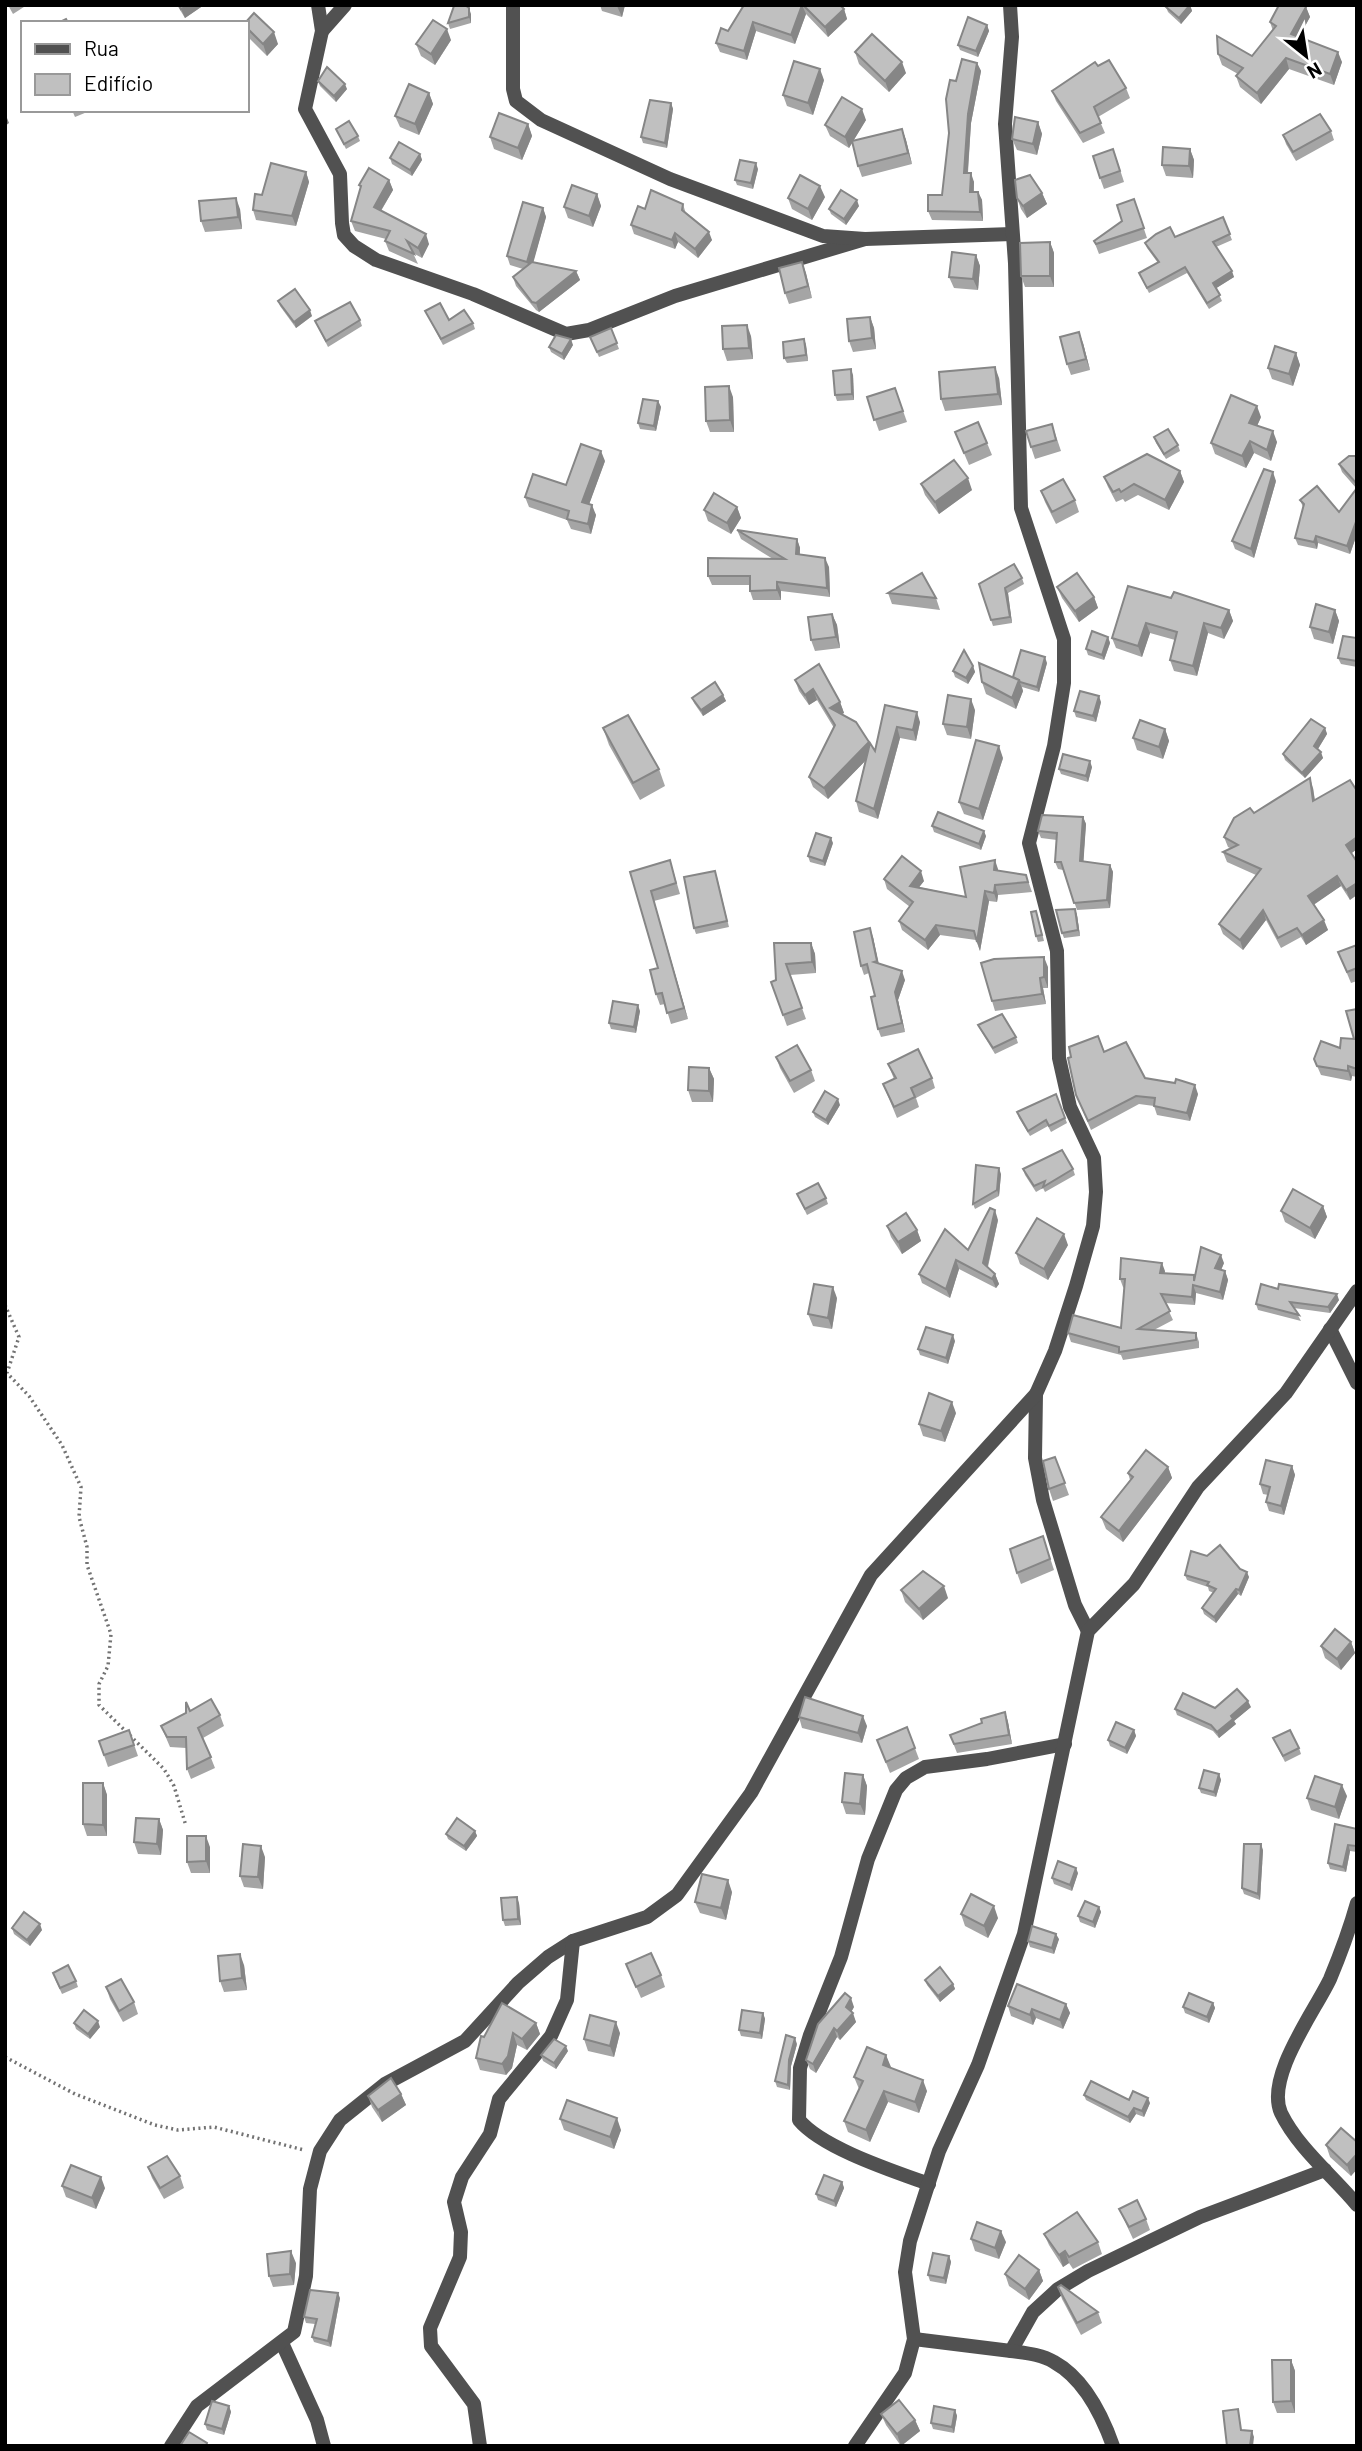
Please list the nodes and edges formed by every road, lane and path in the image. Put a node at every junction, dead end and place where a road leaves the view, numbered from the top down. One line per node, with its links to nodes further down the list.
1 (318, 5): 5 (street)
2 (345, 5): 5 (street)
3 (513, 5): 7 (street)
4 (1010, 5): 6 (street)
5 (322, 32): 7 (street)
6 (1012, 234): 7 (street); 12 (street)
7 (865, 239)
8 (1357, 1291): 10 (street)
9 (5, 1306): 15 (path)
10 (1330, 1329): 11 (street); 13 (street)
11 (1357, 1383)
12 (1036, 1394): 13 (street); 17 (street)
13 (1088, 1631): 14 (street)
14 (1065, 1744): 21 (street); 21 (street)
15 (186, 1826)
16 (1357, 1903): 20 (street)
17 (573, 1941): 19 (street); 28 (street)
18 (5, 2057): 19 (path)
19 (320, 2151): 24 (street)
20 (1325, 2169): 22 (street); 25 (street)
21 (929, 2184): 23 (street)
22 (1357, 2205)
23 (914, 2339): 25 (street); 29 (street)
24 (282, 2343): 26 (street); 27 (street)
25 (1011, 2351): 30 (street)
26 (171, 2446)
27 (324, 2446)
28 (480, 2446)
29 (855, 2446)
30 (1114, 2446)

